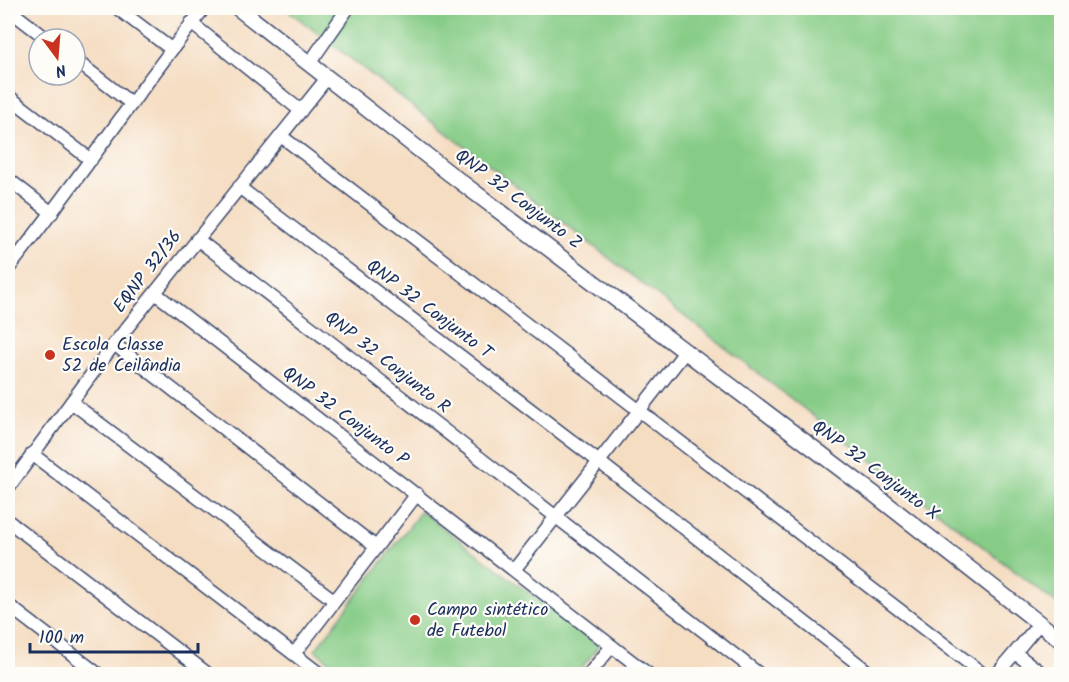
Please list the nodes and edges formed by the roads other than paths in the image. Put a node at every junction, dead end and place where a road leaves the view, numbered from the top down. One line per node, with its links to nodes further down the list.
1 (117, 8): 8 (street)
2 (204, 8): 6 (street)
3 (238, 8): 9 (street, QNP 32 Conjunto Z)
4 (348, 8): 9 (street)
5 (8, 9): 7 (street)
6 (191, 23): 8 (street); 14 (street)
7 (31, 27)
8 (171, 49): 13 (street)
9 (309, 64): 11 (street, QNP 32 Conjunto Z)
10 (87, 69): 13 (street)
11 (327, 78): 14 (street, EQNP 32/36); 24 (street, QNP 32 Conjunto Z)
12 (8, 96): 16 (street)
13 (132, 104): 16 (street)
14 (301, 111): 15 (street, EQNP 32/36)
15 (281, 136): 18 (street, EQNP 32/36); 26 (street)
16 (91, 160): 19 (street)
17 (8, 179): 19 (street)
18 (239, 188): 20 (street, EQNP 32/36); 28 (street, QNP 32 Conjunto T)
19 (52, 213): 21 (street)
20 (197, 240): 22 (street, EQNP 32/36); 31 (street, QNP 32 Conjunto R)
21 (8, 267)
22 (155, 293): 23 (street, EQNP 32/36); 30 (street, QNP 32 Conjunto P)
23 (114, 344): 25 (street, EQNP 32/36); 33 (street)
24 (685, 352): 26 (street); 37 (street, QNP 32 Conjunto X)
25 (71, 402): 27 (street, EQNP 32/36); 35 (street)
26 (638, 410): 28 (street); 49 (street)
27 (32, 454): 29 (street, EQNP 32/36); 41 (street)
28 (598, 461): 31 (street); 48 (street, QNP 32 Conjunto T)
29 (8, 488)
30 (417, 494): 33 (street); 34 (street, QNP 32 Conjunto P)
31 (555, 516): 34 (street); 47 (street, QNP 32 Conjunto R)
32 (8, 521): 43 (street)
33 (376, 547): 35 (street)
34 (514, 570): 39 (street, QNP 32 Conjunto P)
35 (335, 601): 41 (street)
36 (8, 604): 42 (street)
37 (1039, 624): 38 (street, QNP 32 Conjunto X); 40 (street)
38 (1062, 641)
39 (612, 646): 45 (street); 46 (street, QNP 32 Conjunto P)
40 (1015, 653): 50 (street); 51 (street)
41 (294, 654): 44 (street)
42 (98, 675)
43 (208, 675)
44 (320, 675)
45 (590, 675)
46 (648, 675)
47 (759, 675)
48 (871, 675)
49 (983, 675)
50 (998, 675)
51 (1043, 675)

